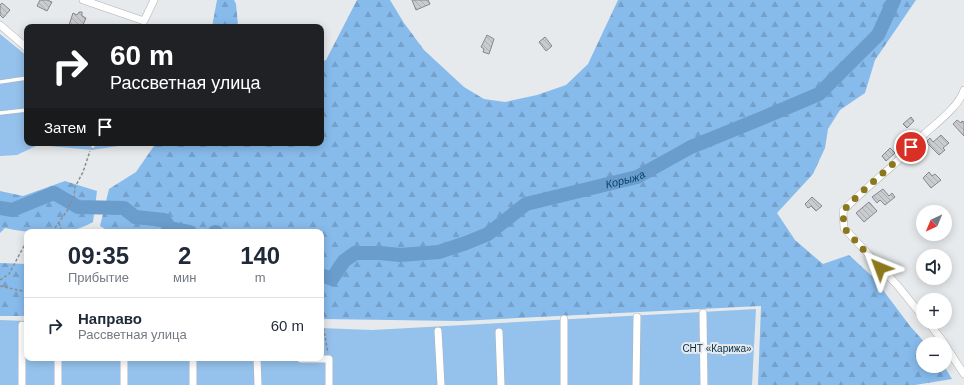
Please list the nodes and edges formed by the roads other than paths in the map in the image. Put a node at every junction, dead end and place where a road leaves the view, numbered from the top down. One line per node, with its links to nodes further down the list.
1 (83, 0): 2 (street)
2 (154, 0)
3 (0, 25): 4 (street)
4 (24, 45)
5 (24, 78): 6 (lane)
6 (0, 82)
7 (964, 90): 10 (street)
8 (24, 110): 9 (lane)
9 (0, 113)
10 (916, 308)
11 (703, 312): 36 (street)
12 (637, 317): 35 (street)
13 (564, 319): 34 (street)
14 (22, 325): 26 (street)
15 (933, 329): 18 (street)
16 (438, 331): 32 (street)
17 (499, 332): 33 (street)
18 (940, 337)
19 (952, 355): 25 (street)
20 (324, 359): 31 (street)
21 (58, 361): 27 (street)
22 (124, 361): 28 (street)
23 (193, 361): 29 (street)
24 (258, 361): 30 (street)
25 (964, 374)
26 (22, 385)
27 (58, 385)
28 (124, 385)
29 (192, 385)
30 (258, 385)
31 (329, 385)
32 (441, 385)
33 (500, 385)
34 (564, 385)
35 (636, 385)
36 (704, 385)

